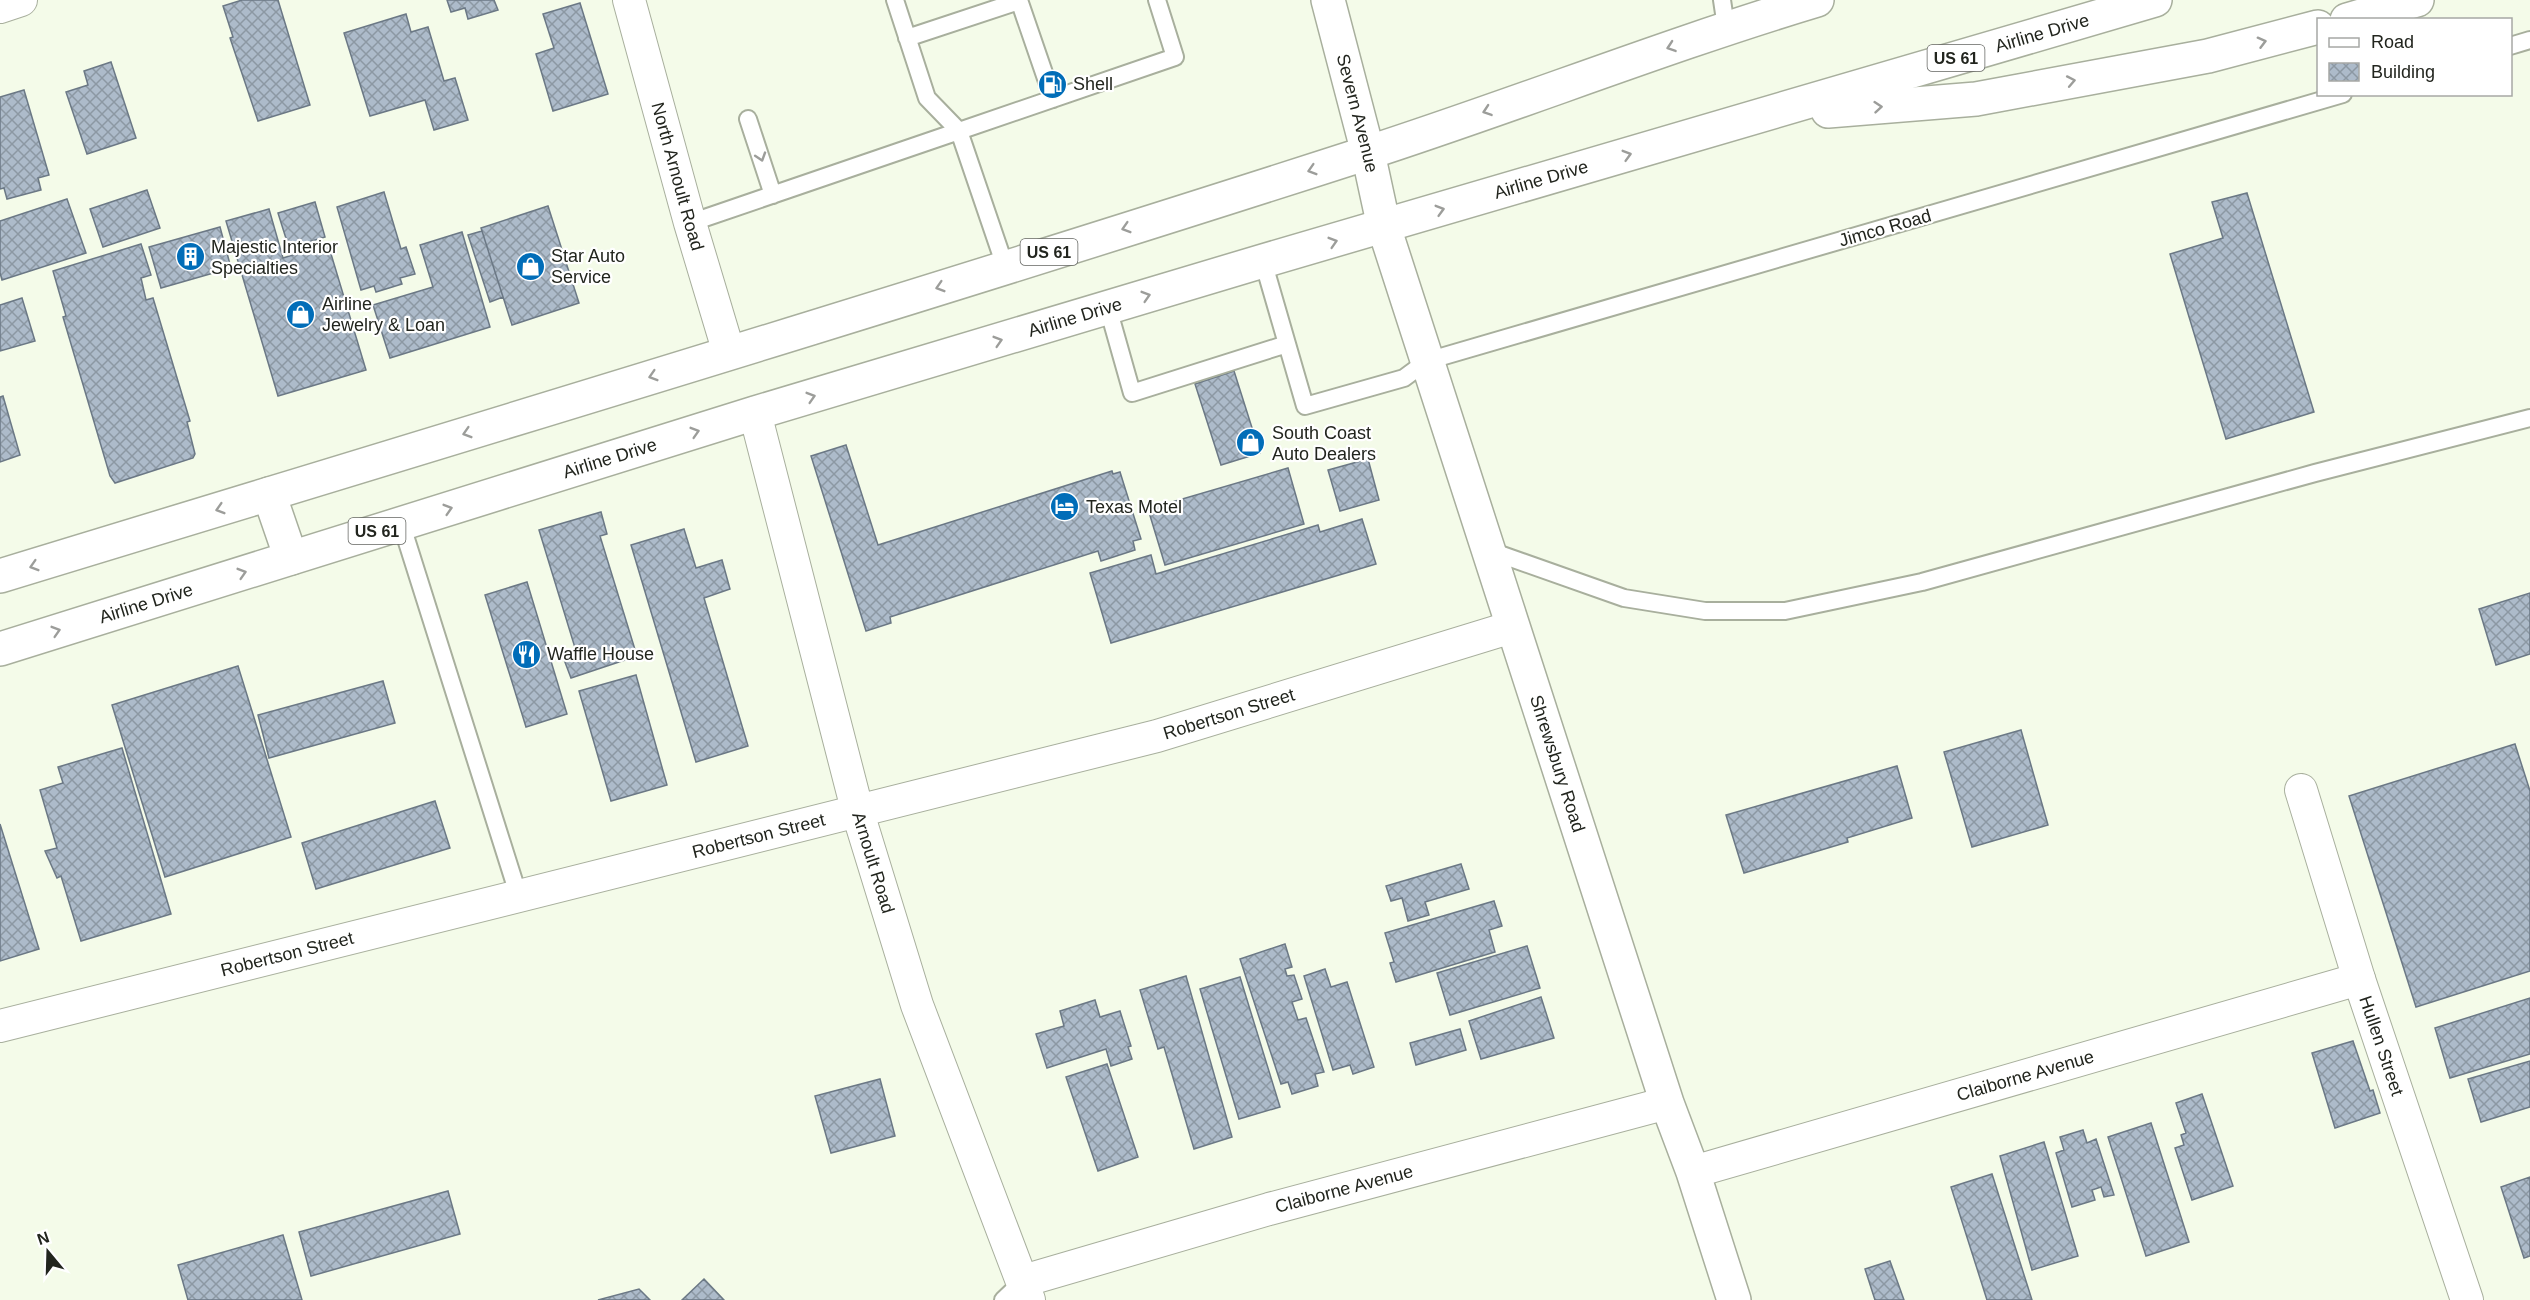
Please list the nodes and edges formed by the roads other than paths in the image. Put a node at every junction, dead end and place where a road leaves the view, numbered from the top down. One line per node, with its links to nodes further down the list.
1 (21, 0): 11 (street)
2 (628, 0): 25 (street, North Arnoult Road)
3 (894, 0): 15 (lane)
4 (1157, 0): 19 (lane)
5 (1328, 0): 23 (main road, Severn Avenue)
6 (1777, 0): 12 (main road)
7 (1817, 0): 12 (main road, US 61)
8 (2155, 0): 20 (main road, Airline Drive / US 61)
9 (2417, 0): 13 (main road)
10 (1019, 1): 15 (lane); 19 (lane)
11 (0, 7)
12 (1724, 14): 23 (main road, US 61, one-way to 23)
13 (2355, 18)
14 (2317, 28): 20 (main road, one-way to 14)
15 (907, 38): 22 (lane)
16 (2530, 40): 17 (lane)
17 (2512, 46)
18 (2336, 96): 32 (lane, Jimco Road)
19 (1053, 99): 22 (lane)
20 (1757, 117): 26 (main road, Airline Drive / US 61, one-way to 20)
21 (748, 119): 24 (lane, one-way to 24)
22 (959, 131): 24 (lane); 28 (lane)
23 (1368, 153): 26 (main road, Severn Avenue); 28 (main road, US 61, one-way to 28)
24 (773, 195): 25 (lane)
25 (690, 223): 31 (street, North Arnoult Road)
26 (1384, 227): 27 (main road, Airline Drive / US 61, one-way to 26); 32 (main road, Shrewsbury Road)
27 (1263, 261): 29 (main road, Airline Drive / US 61, one-way to 27); 30 (lane)
28 (1005, 266): 31 (main road, US 61, one-way to 31)
29 (1108, 308): 30 (lane); 33 (main road, Airline Drive / US 61, one-way to 29)
30 (1287, 344): 32 (lane, Jimco Road)
31 (729, 352): 35 (main road, US 61, one-way to 35)
32 (1427, 361): 37 (main road, Shrewsbury Road)
33 (755, 413): 36 (main road, Airline Drive / US 61, one-way to 33); 43 (street, Arnoult Road)
34 (2530, 418): 37 (lane)
35 (269, 494): 38 (main road); 39 (main road, US 61, one-way to 39)
36 (401, 523): 38 (main road, Airline Drive / US 61); 44 (lane)
37 (1487, 549): 40 (main road, Shrewsbury Road)
38 (291, 558): 41 (main road, Airline Drive / US 61, one-way to 38)
39 (0, 576)
40 (1512, 627): 43 (street, Robertson Street); 47 (main road, Shrewsbury Road)
41 (0, 649)
42 (2301, 790): 45 (street, Hullen Street)
43 (858, 813): 44 (street, Robertson Street); 49 (street, Arnoult Road)
44 (519, 897): 46 (street, Robertson Street)
45 (2359, 979): 48 (street, Claiborne Avenue); 51 (street, Hullen Street)
46 (0, 1026)
47 (1667, 1103): 48 (main road, Shrewsbury Road); 49 (street, Claiborne Avenue)
48 (1693, 1172): 50 (main road, Shrewsbury Road)
49 (1018, 1294)
50 (1734, 1300)
51 (2467, 1300)

